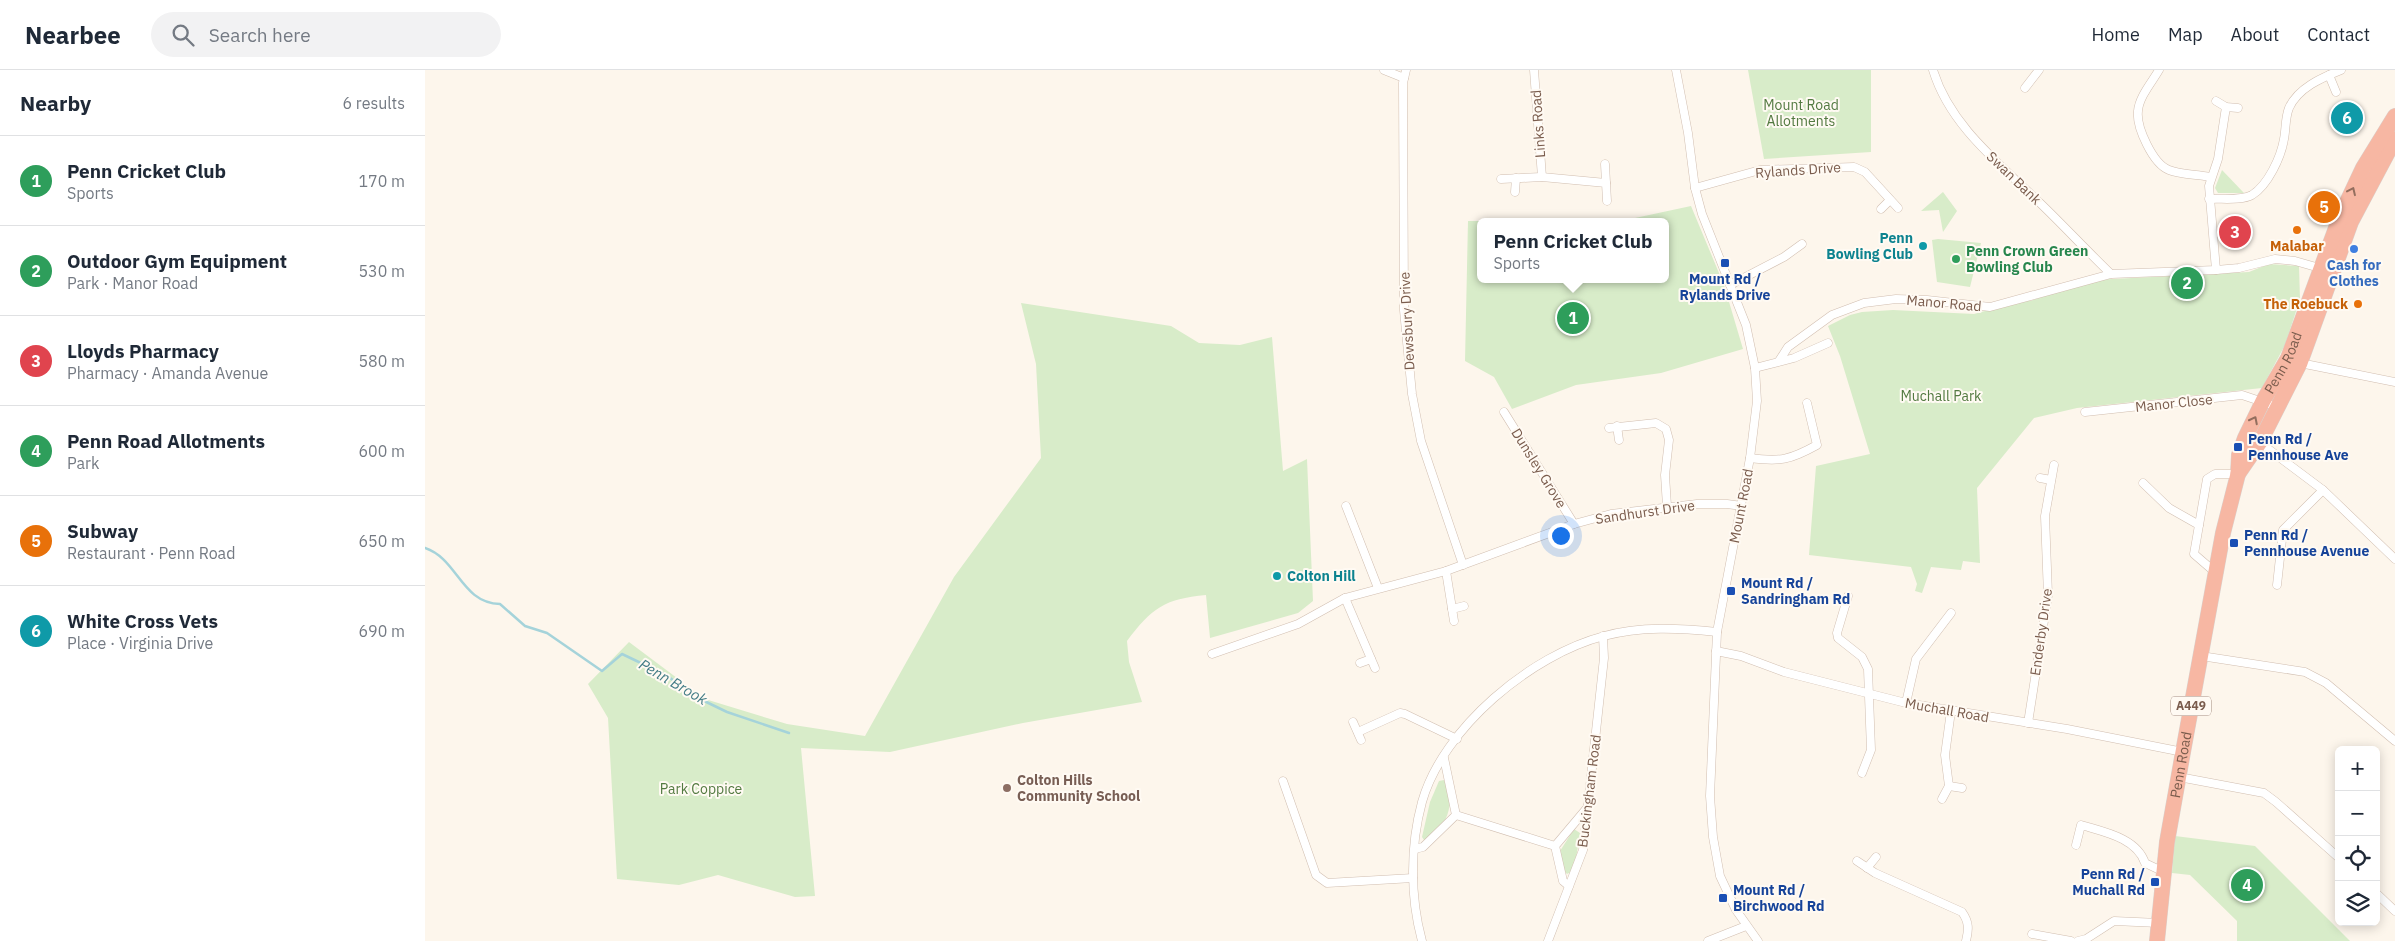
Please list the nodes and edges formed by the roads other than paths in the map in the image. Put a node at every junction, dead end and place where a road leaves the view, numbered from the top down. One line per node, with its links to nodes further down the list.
1 (1384, 70): 8 (street)
2 (1534, 70): 18 (street, Links Road)
3 (1676, 70): 23 (street, Mount Road)
4 (1933, 70): 33 (street, Swan Bank)
5 (2039, 70): 10 (street)
6 (2159, 70): 19 (street)
7 (2341, 70): 9 (street)
8 (1405, 74): 65 (street, Dewsbury Drive)
9 (2329, 75): 11 (street); 25 (street)
10 (2025, 88)
11 (2336, 92)
12 (2216, 101): 13 (street)
13 (2226, 107): 14 (street); 19 (street)
14 (2238, 108)
15 (2395, 116): 32 (highway, Penn Road / A449, one-way to 15)
16 (2395, 139): 32 (highway, Penn Road / A449)
17 (1605, 164): 22 (street)
18 (1542, 177): 20 (street); 22 (street)
19 (2210, 177): 25 (street)
20 (1516, 178): 21 (street); 24 (street)
21 (1501, 179)
22 (1606, 183): 27 (street)
23 (1695, 188): 26 (street, Rylands Drive); 34 (street, Mount Road)
24 (1515, 192)
25 (2209, 199): 31 (street)
26 (1891, 200): 28 (street, Rylands Drive); 29 (street)
27 (1607, 201)
28 (1898, 208)
29 (1881, 209)
30 (1802, 244): 34 (street)
31 (2216, 270): 32 (street, Manor Road); 33 (street, Manor Road)
32 (2327, 270): 39 (highway, Penn Road / A449); 42 (highway, Penn Road / A449)
33 (2111, 274): 35 (street, Manor Road)
34 (1730, 285): 40 (street, Mount Road)
35 (1800, 338): 37 (street); 38 (street, Manor Road)
36 (1827, 343): 37 (street)
37 (1807, 352): 38 (street)
38 (1779, 362): 40 (street)
39 (2300, 363): 41 (street); 44 (highway, Penn Road / A449)
40 (1755, 368): 52 (street, Mount Road)
41 (2395, 382)
42 (2263, 401): 44 (street, Manor Close); 46 (street, Manor Close); 49 (highway, Penn Road / A449, one-way to 42)
43 (1807, 403): 52 (street)
44 (2278, 407): 51 (highway, Penn Road / A449)
45 (1504, 412): 62 (street, Dunsley Grove)
46 (2085, 412)
47 (1617, 426): 48 (street); 50 (street); 60 (street)
48 (1609, 428)
49 (2245, 438): 51 (street); 54 (highway, Penn Road / A449)
50 (1619, 440)
51 (2260, 442): 54 (highway, Penn Road / A449); 58 (street)
52 (1750, 458): 61 (street, Mount Road)
53 (2054, 465): 56 (street, Enderby Drive)
54 (2238, 474): 63 (street); 67 (highway, Penn Road / A449)
55 (2040, 478): 56 (street)
56 (2051, 480): 88 (street, Enderby Drive)
57 (2143, 483): 63 (street)
58 (2323, 490): 64 (street); 68 (street)
59 (1346, 506): 69 (street)
60 (1667, 506): 61 (street, Sandhurst Drive); 62 (street, Sandhurst Drive)
61 (1741, 506): 76 (street, Mount Road)
62 (1574, 524): 65 (street, Sandhurst Drive)
63 (2199, 525): 67 (street)
64 (2395, 559)
65 (1463, 565): 66 (street, Sandhurst Drive)
66 (1446, 571): 69 (street, Sandhurst Drive); 73 (street)
67 (2215, 573): 80 (highway, Penn Road / A449)
68 (2277, 585)
69 (1378, 588): 71 (street, Sandhurst Drive)
70 (1848, 596): 84 (street)
71 (1345, 598): 79 (street, Sandhurst Drive); 81 (street)
72 (1464, 606): 73 (street)
73 (1452, 609): 75 (street)
74 (1951, 613): 85 (street)
75 (1454, 621)
76 (1717, 632): 77 (street); 78 (street, Mount Road)
77 (1603, 636): 90 (street); 101 (street, Buckingham Road)
78 (1716, 651): 84 (street, Muchall Road); 116 (street, Mount Road)
79 (1211, 654)
80 (2201, 656): 92 (street); 93 (highway, Penn Road / A449)
81 (1371, 659): 82 (street); 83 (street)
82 (1360, 663)
83 (1375, 668)
84 (1869, 692): 85 (street, Muchall Road); 95 (street)
85 (1906, 703): 86 (street, Muchall Road)
86 (1951, 710): 88 (street, Muchall Road); 98 (street)
87 (1353, 722): 89 (street)
88 (2028, 723): 93 (street, Muchall Road)
89 (1358, 732): 90 (street); 91 (street)
90 (1457, 739): 94 (street)
91 (1361, 740)
92 (2395, 740)
93 (2183, 752): 96 (highway, Penn Road / A449)
94 (1443, 758): 102 (street); 105 (street)
95 (1862, 773)
96 (2179, 777): 106 (street); 110 (highway, Penn Road / A449)
97 (1283, 781): 111 (street)
98 (1949, 786): 99 (street); 100 (street)
99 (1961, 788)
100 (1942, 799)
101 (1587, 808): 104 (street); 112 (street, Buckingham Road)
102 (1456, 815): 104 (street); 105 (street)
103 (2076, 845): 110 (street)
104 (1555, 846): 112 (street)
105 (1415, 849): 111 (street)
106 (2335, 854)
107 (1876, 857): 109 (street)
108 (1857, 861): 109 (street)
109 (1867, 868): 122 (street)
110 (2164, 872): 115 (highway, Penn Road / A449)
111 (1413, 878): 118 (street)
112 (1569, 886): 119 (street, Buckingham Road)
113 (2380, 897): 114 (street)
114 (2395, 911)
115 (2159, 923): 124 (street); 125 (highway, Penn Road / A449)
116 (1746, 926): 120 (street); 121 (street, Mount Road)
117 (2032, 934): 123 (street)
118 (1422, 941)
119 (1548, 941)
120 (1707, 941)
121 (1758, 941)
122 (1965, 941)
123 (2071, 941)
124 (2078, 941)
125 (2157, 941)

